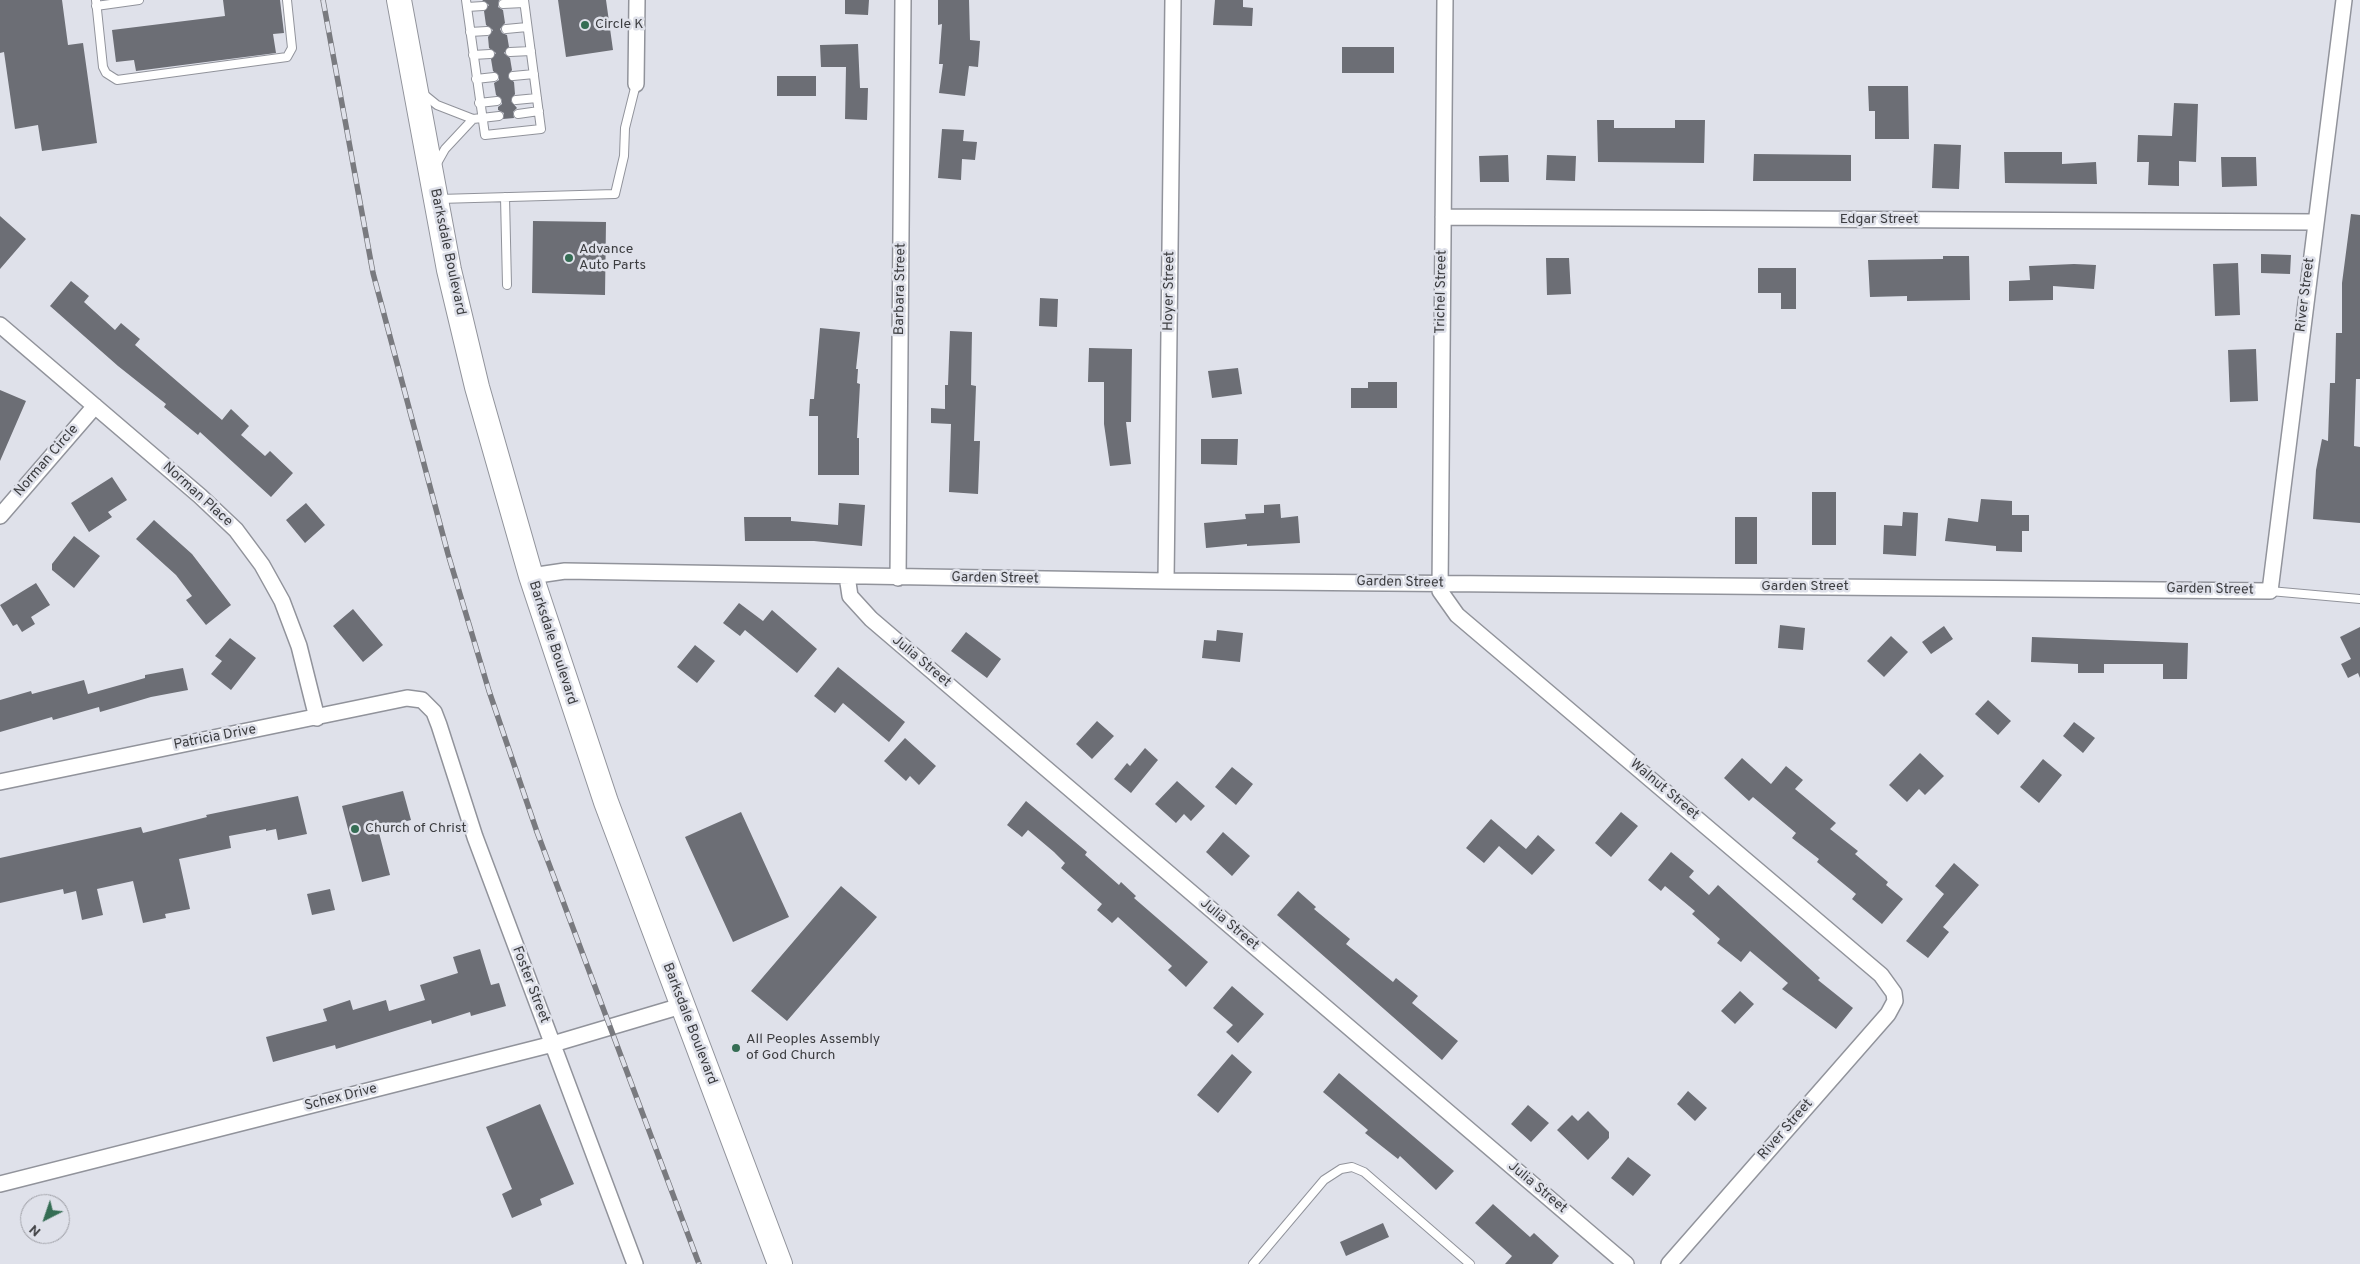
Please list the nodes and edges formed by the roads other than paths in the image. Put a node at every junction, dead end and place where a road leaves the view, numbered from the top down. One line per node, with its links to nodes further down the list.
1 (139, 0): 10 (lane)
2 (288, 0): 10 (lane)
3 (398, 0): 27 (main road, Barksdale Boulevard)
4 (636, 0): 26 (street)
5 (904, 0): 47 (street, Barbara Street)
6 (1173, 0): 48 (street, Hoyer Street)
7 (1445, 0): 39 (street, Trichel Street)
8 (2344, 0): 40 (street, River Street)
9 (524, 1): 12 (lane); 14 (lane)
10 (96, 3)
11 (466, 4): 13 (lane); 17 (lane)
12 (503, 4)
13 (483, 6)
14 (528, 28): 15 (lane); 18 (lane)
15 (506, 29)
16 (487, 30): 17 (lane)
17 (470, 32): 21 (lane)
18 (531, 50): 19 (lane); 22 (lane)
19 (510, 52)
20 (490, 54): 21 (lane)
21 (473, 56): 25 (lane)
22 (534, 74): 23 (lane); 28 (lane)
23 (513, 76)
24 (494, 77): 25 (lane)
25 (476, 79): 31 (lane)
26 (636, 84): 37 (lane)
27 (413, 85): 35 (lane); 36 (main road, Barksdale Boulevard)
28 (537, 98): 29 (lane); 32 (lane)
29 (516, 100)
30 (497, 101): 31 (lane)
31 (479, 103): 35 (lane)
32 (539, 111): 33 (lane); 35 (lane)
33 (518, 114)
34 (499, 116): 35 (lane)
35 (477, 119): 36 (lane)
36 (430, 175): 38 (main road, Barksdale Boulevard)
37 (505, 197): 38 (lane); 41 (lane)
38 (435, 199): 45 (main road, Barksdale Boulevard)
39 (1443, 217): 40 (street, Edgar Street); 49 (street, Trichel Street)
40 (2314, 222): 50 (street, River Street)
41 (507, 285)
42 (0, 325): 43 (street, Norman Place)
43 (95, 406): 44 (street, Norman Circle); 53 (street, Norman Place)
44 (0, 516)
45 (531, 576): 46 (street, Garden Street); 56 (main road, Barksdale Boulevard)
46 (847, 576): 47 (street, Garden Street); 63 (street, Julia Street)
47 (898, 578): 48 (street, Garden Street)
48 (1166, 581): 49 (street, Garden Street)
49 (1439, 584): 50 (street, Garden Street); 55 (street, Walnut Street)
50 (2270, 591): 51 (lane)
51 (2360, 599)
52 (428, 705): 53 (street, Patricia Drive); 57 (street, Foster Street)
53 (317, 718): 54 (street, Patricia Drive)
54 (0, 782)
55 (1894, 993): 64 (street, River Street)
56 (681, 1006): 57 (street, Schex Drive); 60 (main road, Barksdale Boulevard)
57 (553, 1044): 58 (street, Schex Drive); 59 (street, Foster Street)
58 (0, 1184)
59 (635, 1264)
60 (780, 1264)
61 (1253, 1264): 62 (lane)
62 (1470, 1264)
63 (1626, 1264)
64 (1669, 1264)

